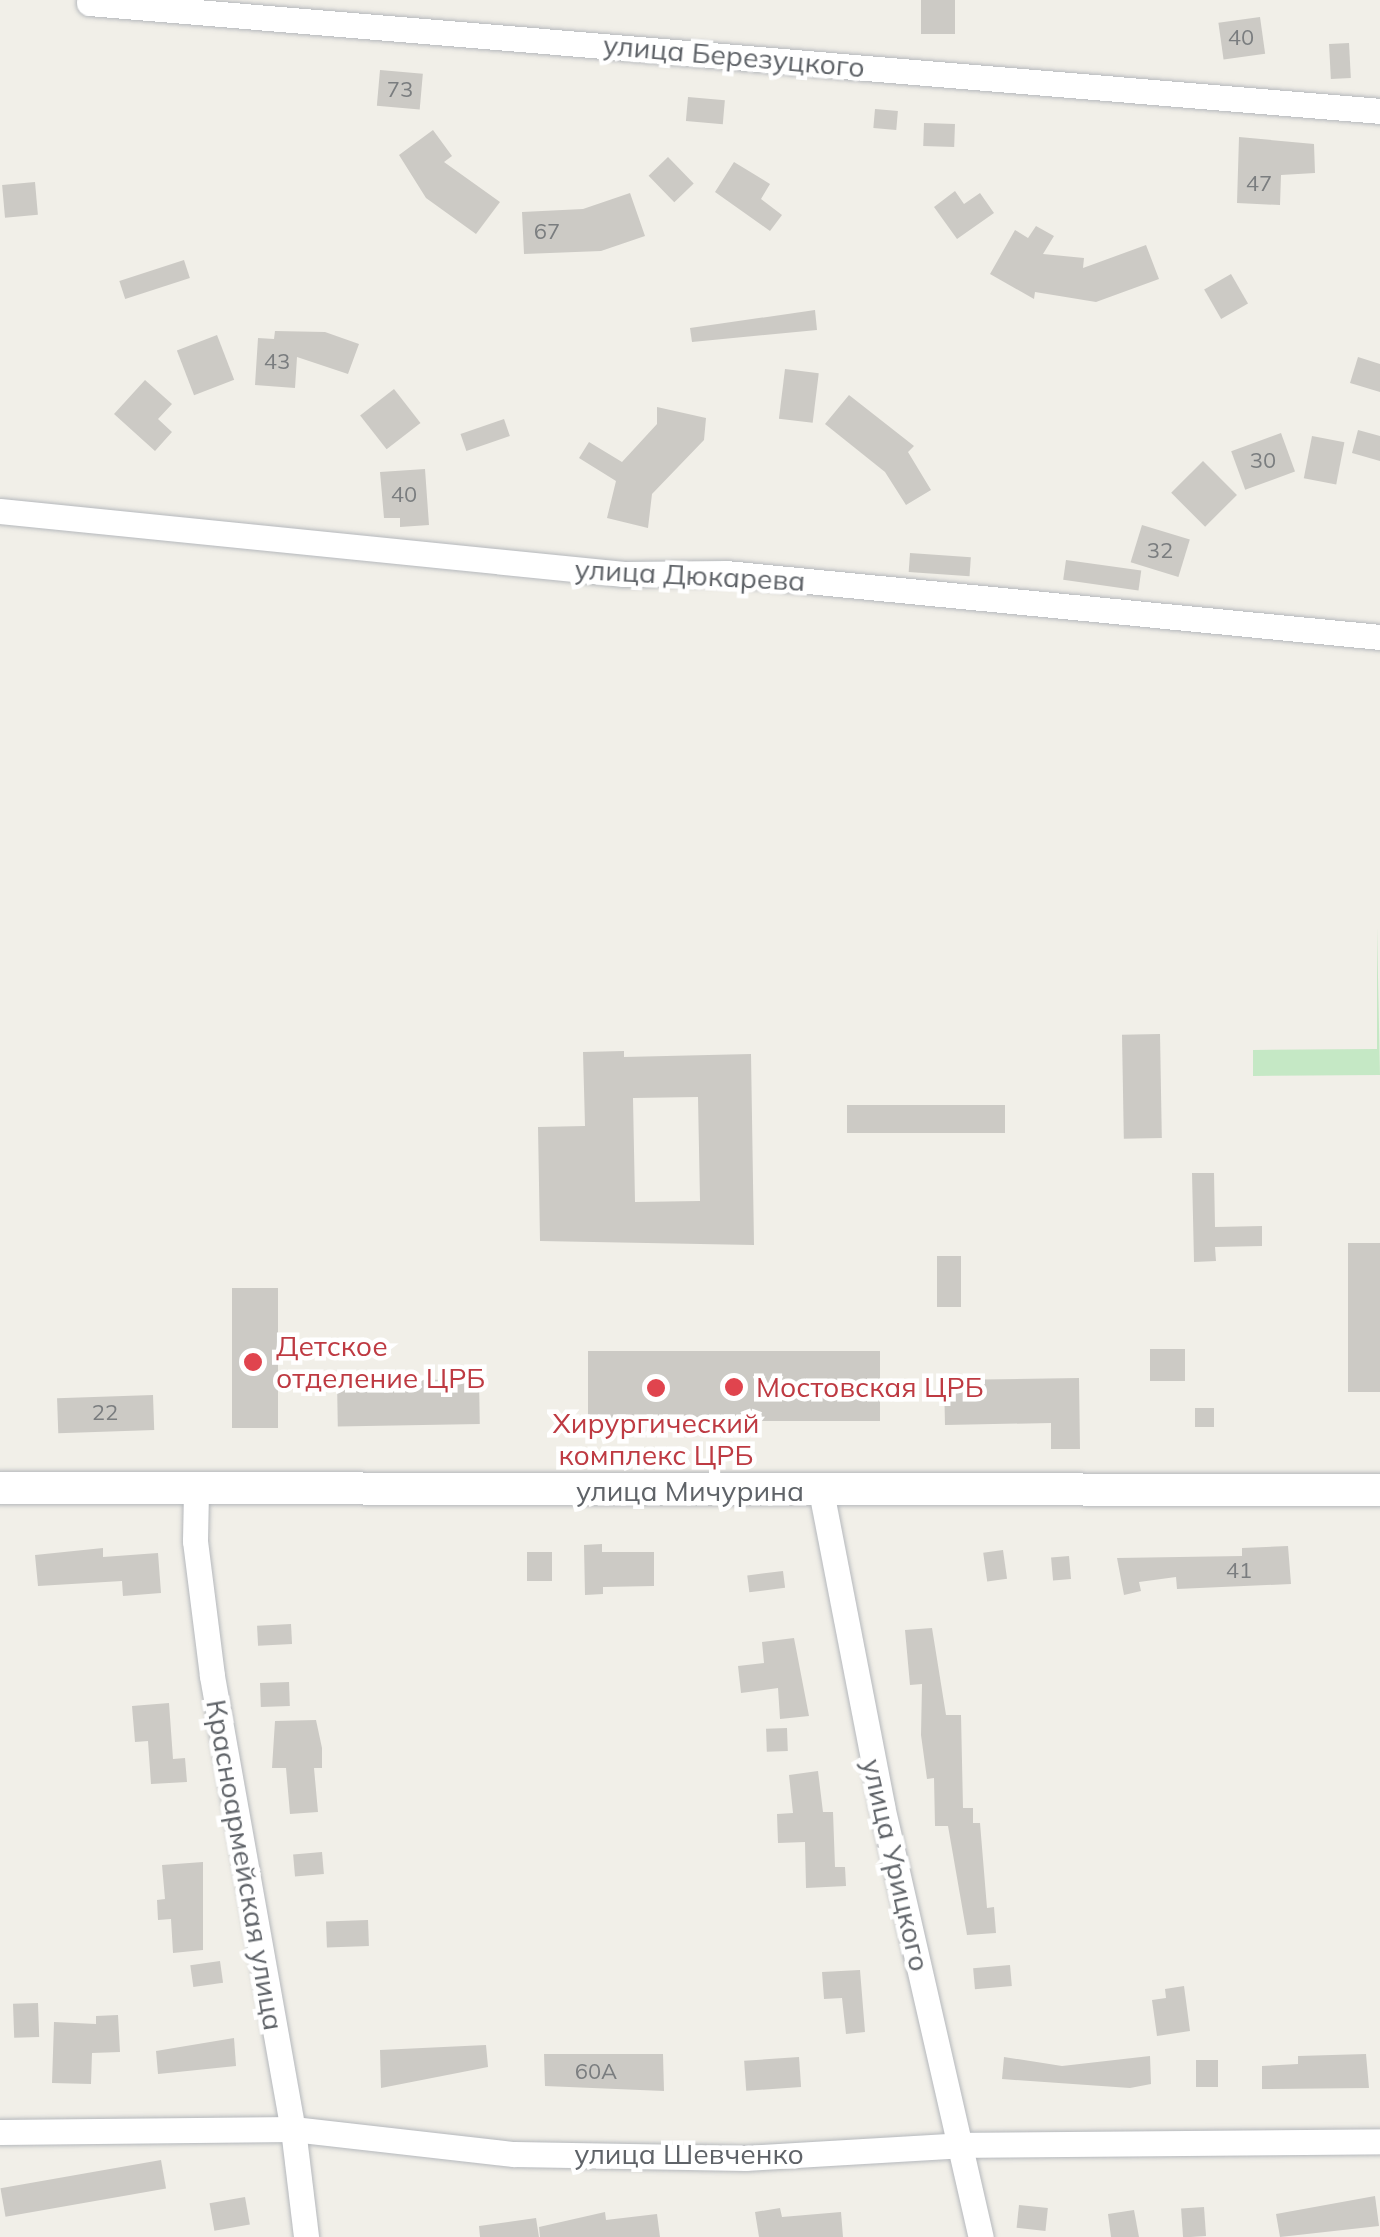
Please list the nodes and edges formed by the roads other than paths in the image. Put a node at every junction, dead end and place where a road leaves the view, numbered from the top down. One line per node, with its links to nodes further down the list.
1 (89, 2): 2 (street, улица Березуцкого)
2 (1380, 111)
3 (0, 511): 4 (street, улица Дюкарева)
4 (1380, 637)
5 (0, 1488): 8 (street, улица Мичурина)
6 (1380, 1490): 7 (street, улица Мичурина)
7 (821, 1491): 8 (street, улица Мичурина); 12 (street, улица Урицкого)
8 (196, 1492): 9 (street, Красноармейская улица)
9 (293, 2129): 10 (street, улица Шевченко); 12 (street, улица Шевченко); 13 (street, Красноармейская улица)
10 (0, 2132)
11 (1380, 2141): 12 (street, улица Шевченко)
12 (960, 2145): 14 (street, улица Урицкого)
13 (306, 2237)
14 (982, 2237)

